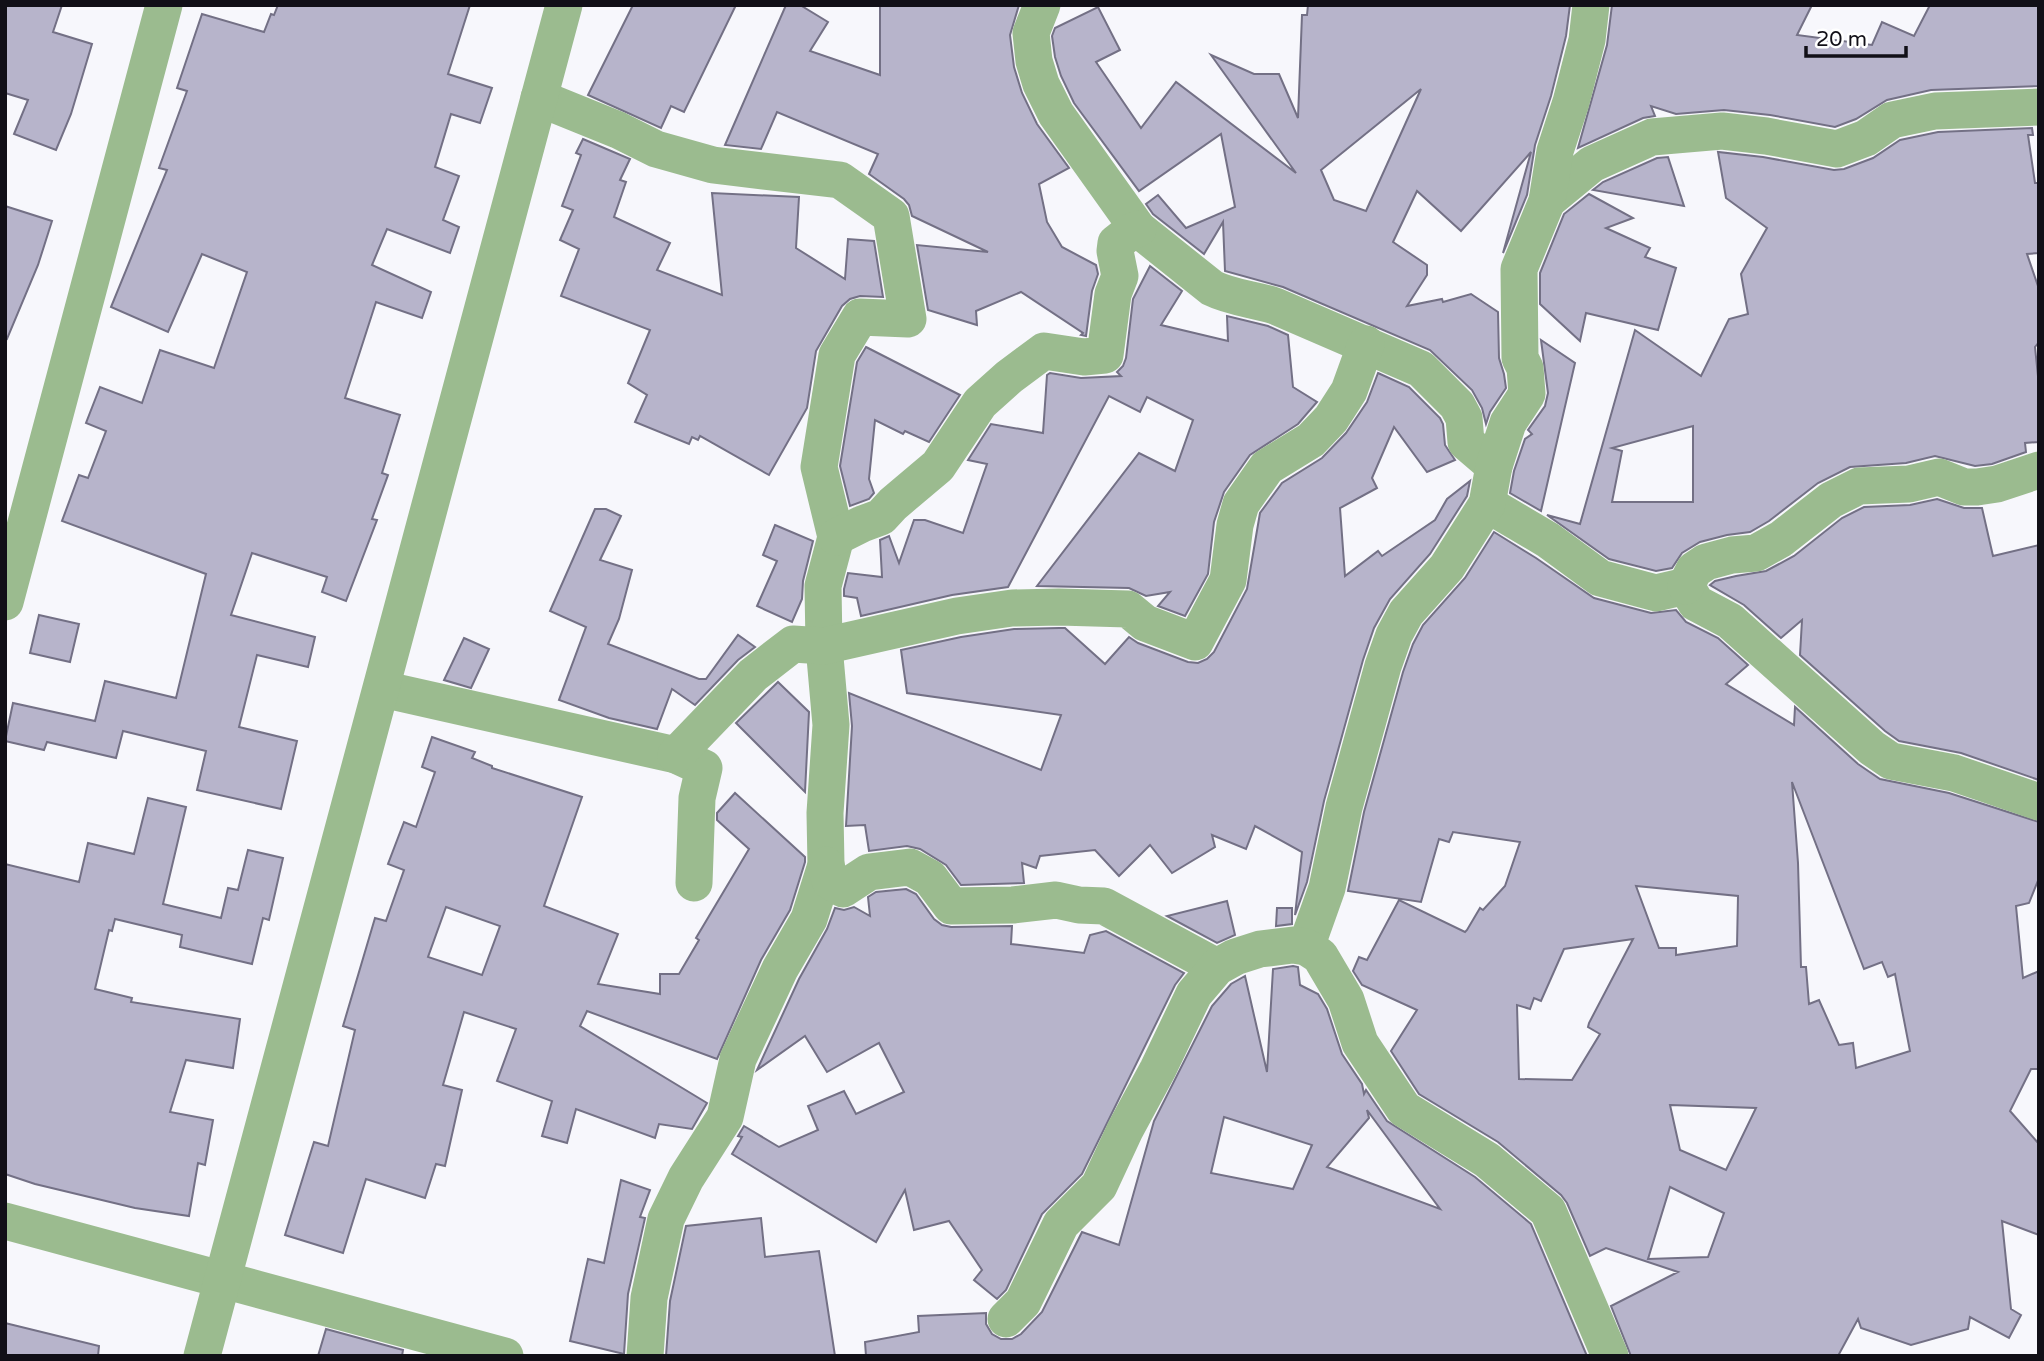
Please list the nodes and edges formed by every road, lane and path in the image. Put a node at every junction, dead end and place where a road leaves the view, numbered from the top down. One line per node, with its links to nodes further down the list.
1 (164, 5): 15 (street)
2 (564, 5): 5 (street)
3 (1042, 5): 8 (street)
4 (1591, 5): 7 (street)
5 (538, 99): 13 (street); 17 (street)
6 (2039, 107): 7 (street)
7 (1547, 201): 10 (street)
8 (1139, 229): 9 (street); 13 (street)
9 (1366, 344): 10 (street); 16 (street)
10 (1494, 467): 12 (street)
11 (2039, 470): 14 (street)
12 (1487, 504): 14 (street); 22 (street)
13 (836, 537): 16 (street)
14 (1686, 586): 19 (street)
15 (5, 603)
16 (824, 646): 18 (street); 20 (street)
17 (382, 689): 18 (street); 25 (street)
18 (676, 755): 21 (street)
19 (2039, 803)
20 (826, 865): 23 (street); 29 (street)
21 (694, 883)
22 (1306, 947): 23 (street); 30 (street)
23 (1217, 967): 26 (street)
24 (5, 1221): 25 (street)
25 (220, 1279): 27 (street); 28 (street)
26 (1006, 1319)
27 (202, 1356)
28 (505, 1356)
29 (645, 1356)
30 (1610, 1356)

